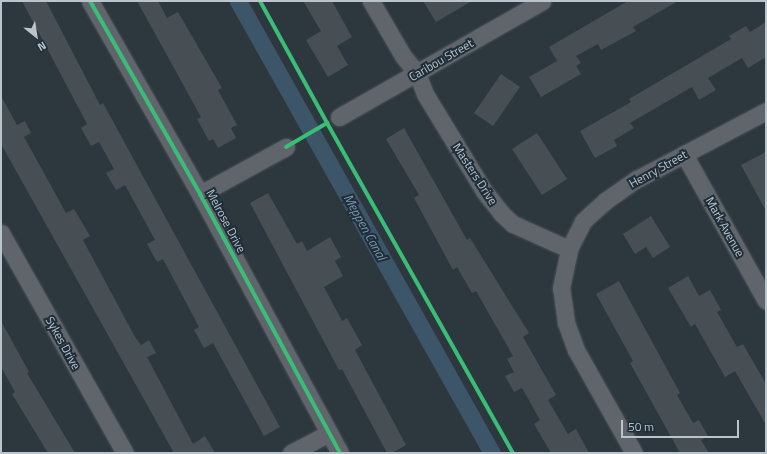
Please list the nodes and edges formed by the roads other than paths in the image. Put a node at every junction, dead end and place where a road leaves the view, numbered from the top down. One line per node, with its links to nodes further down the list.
1 (90, 1): 9 (street, Melrose Drive)
2 (372, 1): 4 (street, Masters Drive)
3 (542, 1): 4 (street, Caribou Street)
4 (417, 73): 6 (street, Caribou Street); 11 (street, Masters Drive)
5 (766, 111): 8 (street, Henry Street)
6 (339, 117)
7 (286, 147): 9 (street)
8 (684, 154): 11 (street, Henry Street); 12 (street, Mark Avenue)
9 (200, 194): 13 (street, Melrose Drive)
10 (1, 233): 14 (street, Sykes Drive)
11 (569, 249): 17 (street)
12 (766, 301)
13 (329, 433): 15 (street); 16 (street, Melrose Drive)
14 (125, 453)
15 (291, 453)
16 (340, 453)
17 (634, 453)

